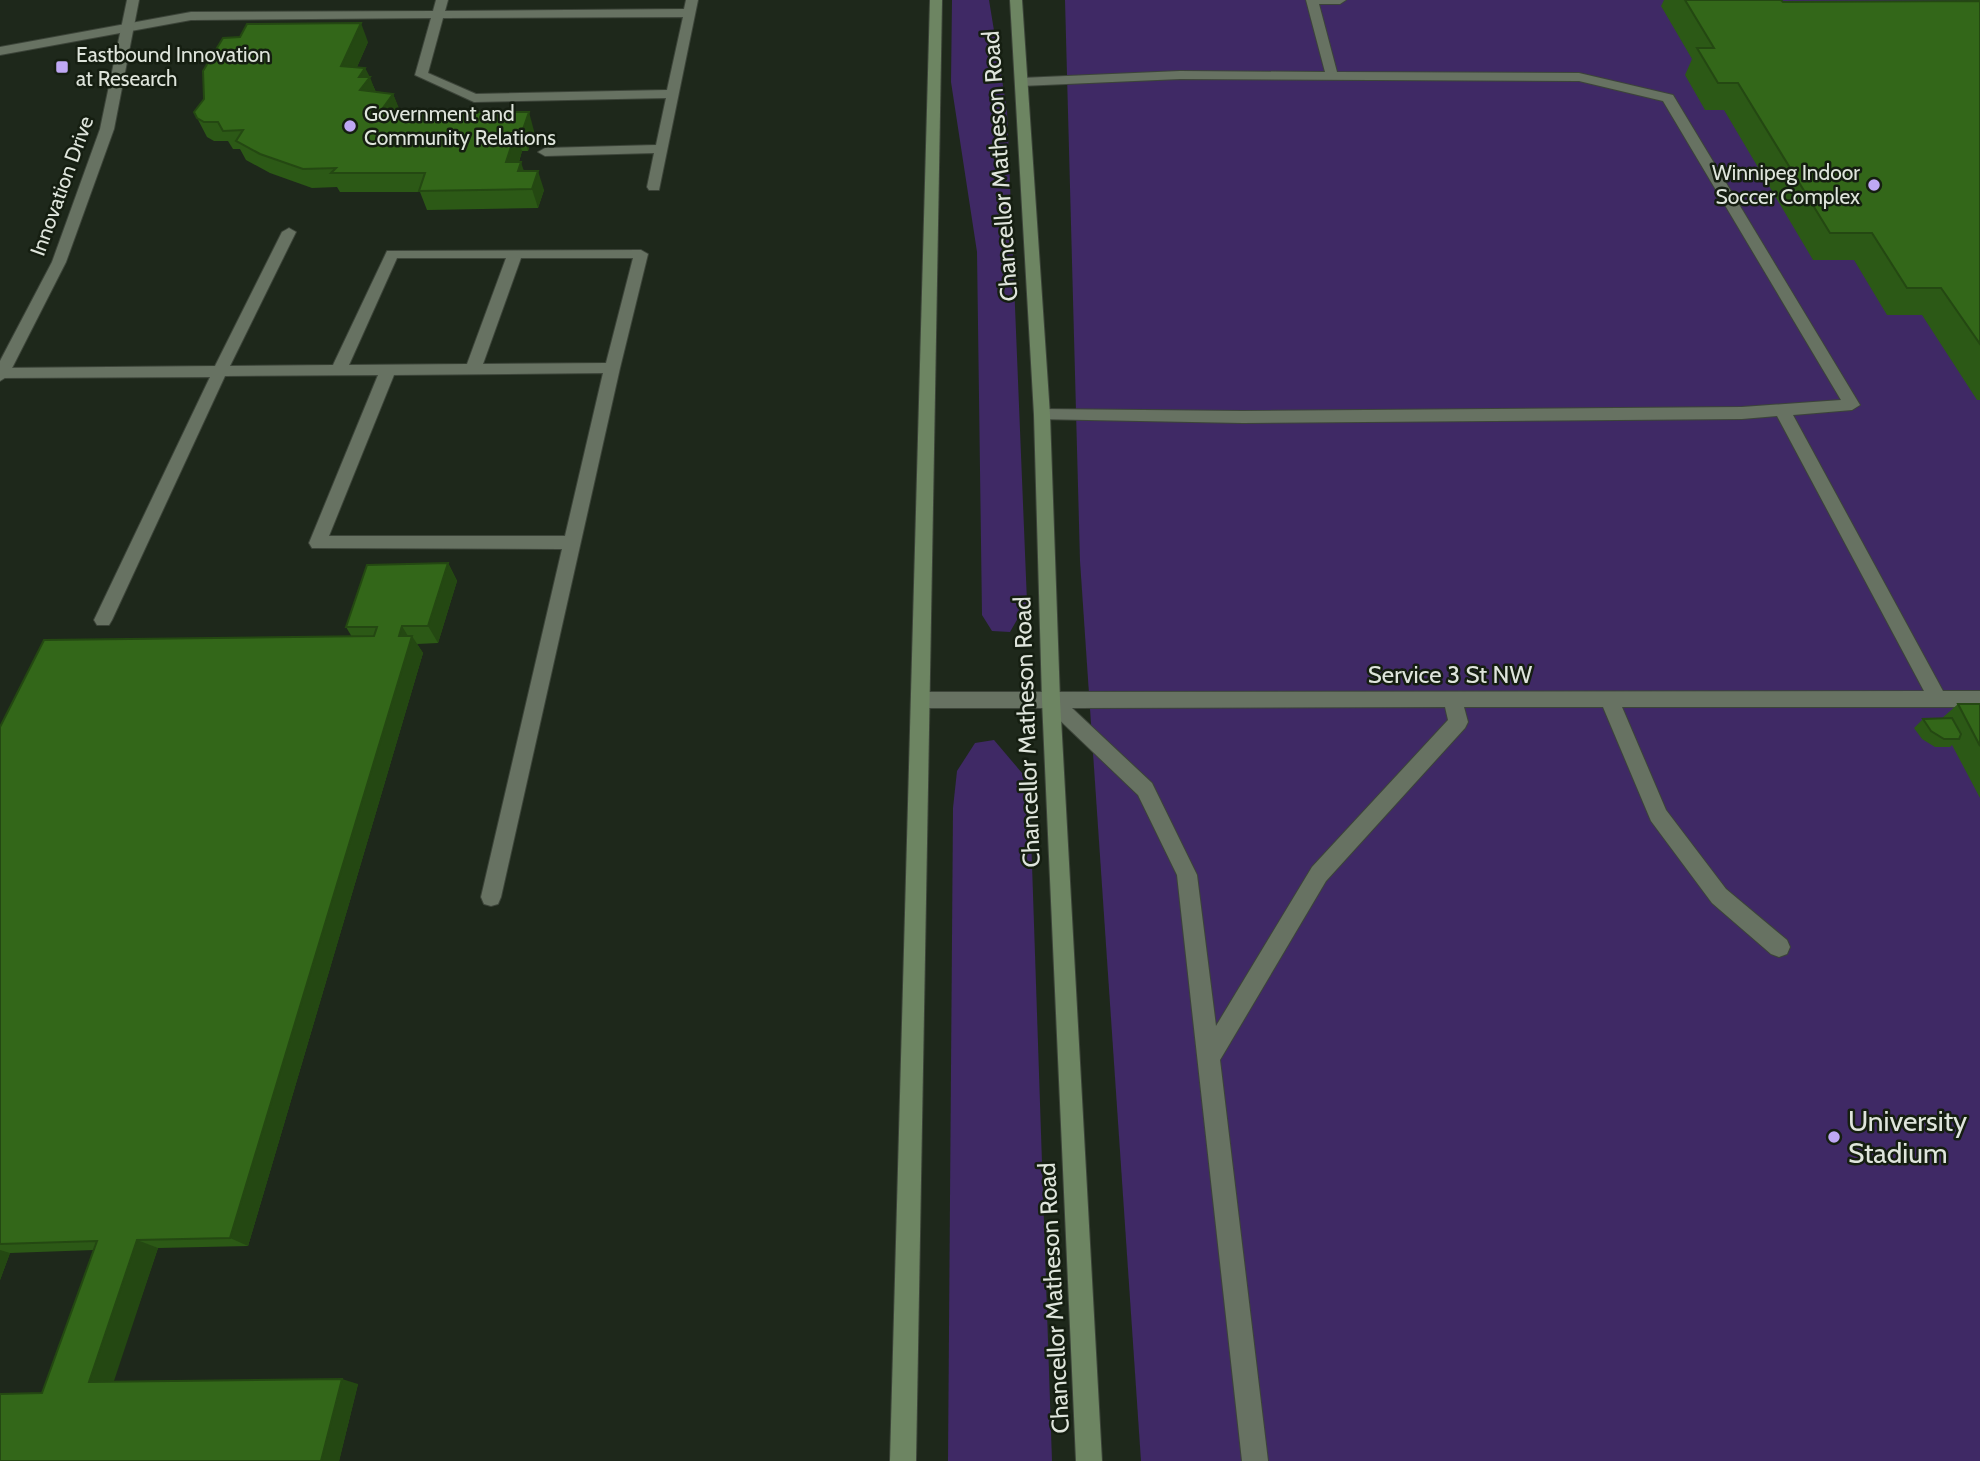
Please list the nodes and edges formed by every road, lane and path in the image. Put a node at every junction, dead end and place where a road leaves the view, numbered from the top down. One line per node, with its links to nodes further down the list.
1 (133, 0): 11 (street, Innovation Drive)
2 (442, 0): 10 (street)
3 (512, 0): 9 (street)
4 (936, 0): 32 (main road)
5 (1016, 0): 14 (main road, Chancellor Matheson Road)
6 (1312, 0): 7 (street); 13 (street)
7 (1340, 0)
8 (690, 7): 9 (street); 15 (street)
9 (506, 14): 10 (street)
10 (439, 15): 11 (street); 15 (street)
11 (128, 26): 12 (street); 26 (street, Innovation Drive)
12 (0, 51)
13 (1332, 76): 14 (street); 27 (street)
14 (1021, 82): 28 (main road, Chancellor Matheson Road)
15 (672, 94): 16 (street)
16 (661, 149): 17 (street); 18 (street)
17 (545, 152)
18 (654, 187)
19 (289, 232): 25 (street)
20 (515, 254): 21 (street); 22 (street); 23 (street)
21 (612, 368): 22 (street); 29 (street)
22 (473, 369): 24 (street)
23 (339, 370): 24 (street); 25 (street)
24 (388, 370): 29 (street)
25 (220, 371): 26 (street); 30 (street)
26 (1, 375)
27 (1782, 410): 28 (street); 36 (street)
28 (1042, 415): 33 (main road, Chancellor Matheson Road)
29 (572, 542): 37 (street)
30 (103, 620)
31 (1980, 699): 36 (street, Service 3 St NW)
32 (920, 700): 33 (street, Service 3 St NW); 40 (main road)
33 (1051, 700): 34 (street, Service 3 St NW); 39 (street); 41 (main road, Chancellor Matheson Road)
34 (1453, 700): 35 (street, Service 3 St NW); 39 (street)
35 (1609, 700): 36 (street, Service 3 St NW); 38 (street)
36 (1938, 700)
37 (491, 897)
38 (1779, 947)
39 (1208, 1059): 42 (street)
40 (903, 1461)
41 (1089, 1461)
42 (1255, 1461)

